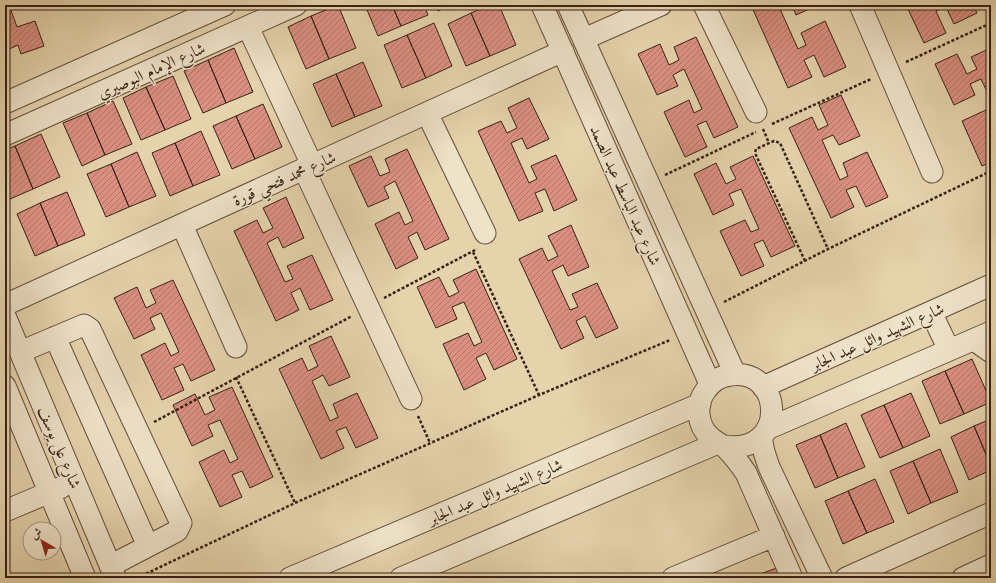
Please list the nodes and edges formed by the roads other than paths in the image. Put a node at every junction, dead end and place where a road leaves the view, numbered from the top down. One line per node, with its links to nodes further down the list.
1 (225, 5): 11 (street, شارع الإمام البوصيري)
2 (296, 5): 8 (street, شارع الإمام البوصيري)
3 (542, 5): 10 (street, شارع عبد الباسط عبد الصمد)
4 (568, 5): 9 (street, شارع عبد الباسط عبد الصمد)
5 (661, 5): 9 (street)
6 (704, 5): 12 (street)
7 (860, 5): 16 (street)
8 (248, 27): 14 (street, شارع الإمام البوصيري); 15 (street)
9 (584, 39): 29 (street, شارع عبد الباسط عبد الصمد)
10 (563, 51): 13 (street, شارع محمد فتحي قورة); 30 (street, شارع عبد الباسط عبد الصمد)
11 (5, 103)
12 (756, 112)
13 (428, 113): 15 (street, شارع محمد فتحي قورة); 18 (street)
14 (5, 135)
15 (308, 167): 17 (street, شارع محمد فتحي قورة); 33 (street)
16 (932, 172)
17 (182, 225): 20 (street, شارع محمد فتحي قورة); 25 (street)
18 (485, 233)
19 (991, 285): 21 (street, شارع الشهيد وائل عبد الجابر)
20 (5, 305)
21 (931, 312): 26 (street); 32 (street, شارع الشهيد وائل عبد الجابر)
22 (5, 316): 27 (street, شارع على يوسف)
23 (982, 336): 26 (street); 28 (street)
24 (55, 337): 27 (street); 42 (street); 42 (street)
25 (236, 347)
26 (949, 350): 35 (street)
27 (20, 352): 37 (street, شارع على يوسف)
28 (991, 352)
29 (735, 374): 30 (street); 32 (street)
30 (710, 384): 34 (street)
31 (5, 386): 38 (street, شارع على يوسف)
32 (763, 387): 35 (street)
33 (411, 399)
34 (700, 404): 36 (street); 46 (street, شارع الشهيد وائل عبد الجابر)
35 (764, 433): 36 (street); 50 (street)
36 (721, 445): 41 (street); 47 (street)
37 (74, 482): 38 (street); 44 (street, شارع على يوسف)
38 (49, 493): 39 (street); 45 (street, شارع على يوسف)
39 (5, 511)
40 (991, 512): 51 (street)
41 (774, 536): 48 (street); 49 (street)
42 (148, 546): 44 (street)
43 (991, 565): 52 (street)
44 (113, 572)
45 (85, 578)
46 (290, 578)
47 (401, 578)
48 (673, 578)
49 (792, 578)
50 (822, 578)
51 (846, 578)
52 (963, 578)

